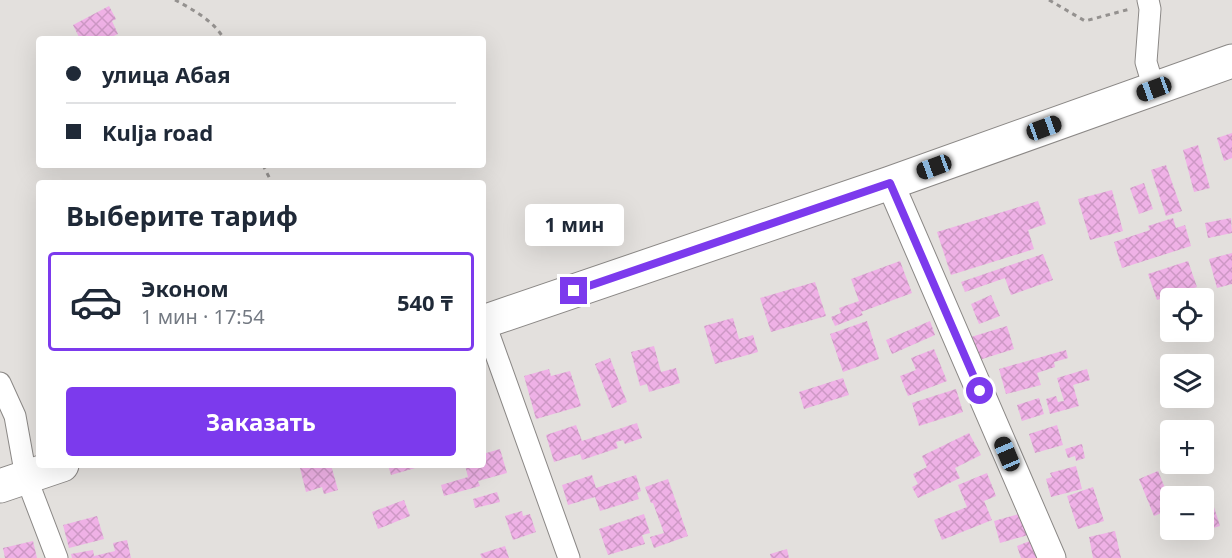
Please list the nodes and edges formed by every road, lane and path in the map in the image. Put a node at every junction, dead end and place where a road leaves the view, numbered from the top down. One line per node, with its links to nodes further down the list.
1 (175, 0): 4 (path)
2 (1049, 0): 3 (path)
3 (1149, 2): 6 (street)
4 (222, 36)
5 (1232, 61): 6 (main road)
6 (1154, 89): 7 (main road)
7 (890, 183): 8 (main road); 15 (street)
8 (486, 320)
9 (486, 327): 14 (street)
10 (0, 383): 12 (street)
11 (53, 468): 12 (main road)
12 (13, 482): 13 (street)
13 (57, 558)
14 (568, 558)
15 (1052, 558)

